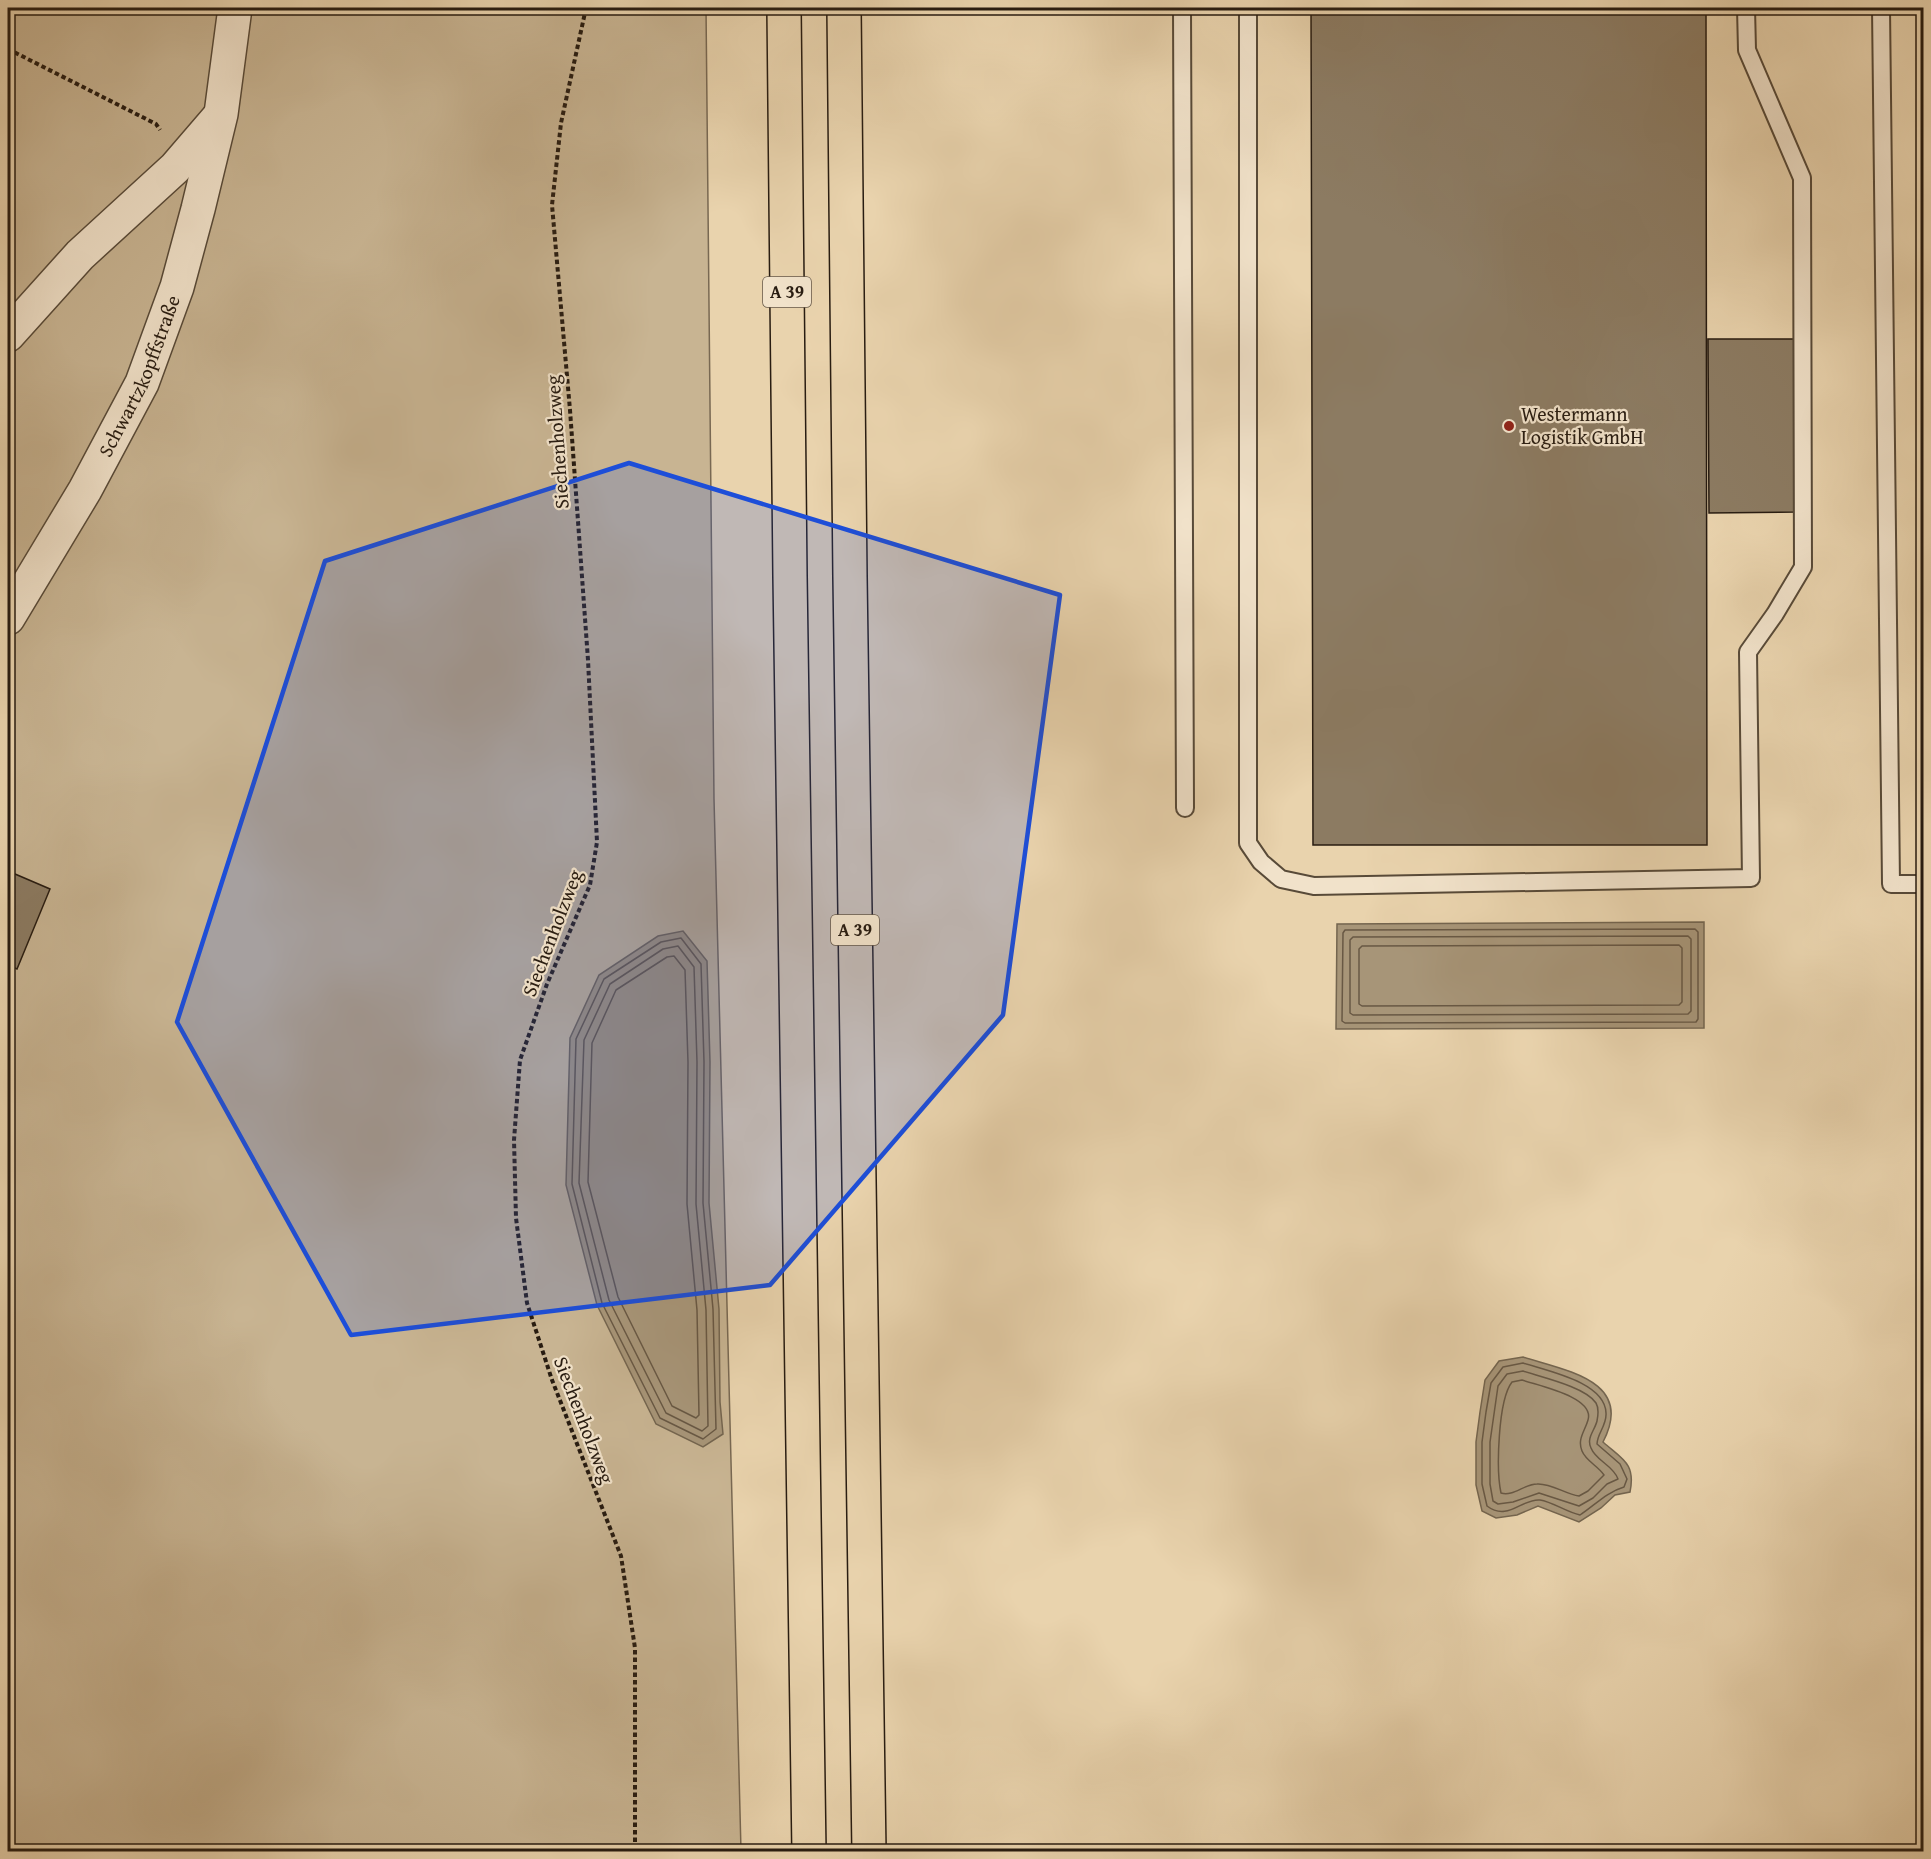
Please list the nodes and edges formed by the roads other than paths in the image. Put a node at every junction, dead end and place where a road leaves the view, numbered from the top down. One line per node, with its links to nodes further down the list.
1 (235, 8): 8 (street, Schwartzkopffstraße)
2 (784, 8): 13 (highway, A 39)
3 (844, 8): 14 (highway, A 39)
4 (1182, 8): 11 (lane)
5 (1248, 8): 6 (lane)
6 (1746, 8)
7 (1881, 8): 12 (lane)
8 (221, 114): 9 (street); 10 (street, Schwartzkopffstraße)
9 (8, 335)
10 (8, 618)
11 (1185, 808)
12 (1923, 884)
13 (809, 1851)
14 (869, 1851)

